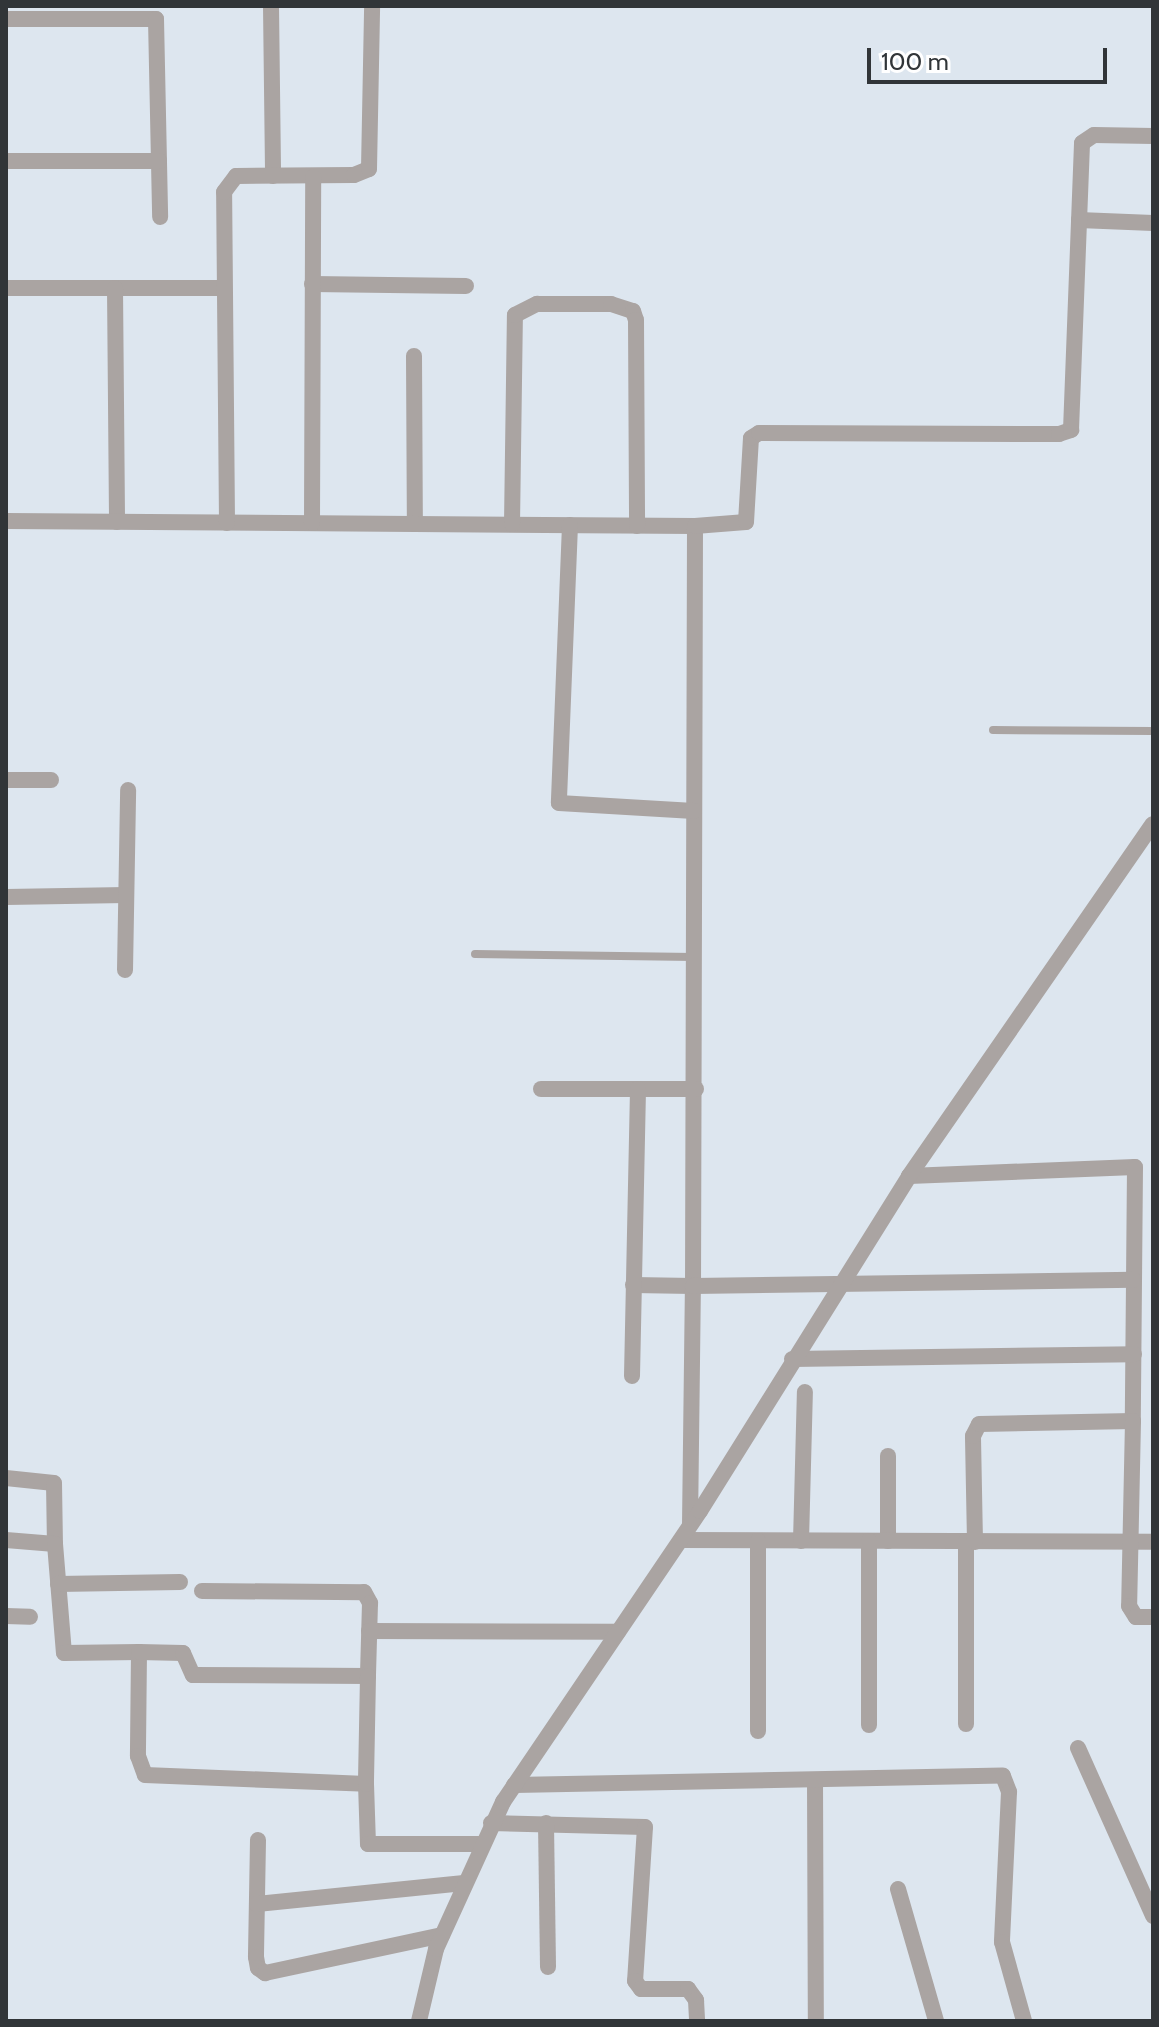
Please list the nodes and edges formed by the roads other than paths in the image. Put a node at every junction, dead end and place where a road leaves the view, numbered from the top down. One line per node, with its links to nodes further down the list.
1 (271, 6): 8 (street)
2 (372, 6): 9 (street)
3 (156, 12): 4 (street); 7 (street)
4 (6, 19)
5 (1153, 136): 11 (street)
6 (6, 161): 7 (street)
7 (159, 161): 10 (street)
8 (273, 176): 9 (street); 17 (street)
9 (313, 177): 13 (street)
10 (160, 217)
11 (1079, 220): 12 (street); 27 (street)
12 (1153, 223)
13 (312, 284): 14 (street); 22 (street)
14 (466, 286)
15 (6, 288): 16 (street)
16 (115, 288): 17 (street); 20 (street)
17 (222, 288): 21 (street)
18 (414, 356): 23 (street)
19 (6, 521): 20 (street)
20 (117, 522): 21 (street)
21 (227, 523): 22 (street)
22 (312, 523): 23 (street)
23 (415, 524): 24 (street)
24 (512, 524): 25 (street); 26 (street)
25 (570, 525): 26 (street); 33 (street)
26 (637, 526): 27 (street)
27 (695, 526): 33 (street)
28 (993, 730): 29 (lane)
29 (1153, 731)
30 (6, 780): 31 (street)
31 (51, 780)
32 (128, 790): 35 (street)
33 (694, 811): 38 (street)
34 (1153, 824): 45 (street)
35 (126, 895): 36 (street); 39 (street)
36 (6, 897)
37 (475, 954): 38 (lane)
38 (695, 957): 42 (street)
39 (125, 970)
40 (541, 1089): 41 (street)
41 (638, 1089): 42 (street); 47 (street)
42 (696, 1089): 49 (street)
43 (1135, 1167): 44 (street); 45 (street); 46 (street)
44 (1153, 1167)
45 (909, 1176): 48 (street)
46 (1133, 1280): 48 (street); 50 (street)
47 (633, 1285): 49 (street); 52 (street)
48 (839, 1285): 49 (street); 51 (street)
49 (693, 1286): 57 (street)
50 (1134, 1354): 51 (street); 54 (street)
51 (792, 1359): 57 (street)
52 (632, 1376)
53 (805, 1392): 60 (street)
54 (1133, 1421): 63 (street); 64 (street)
55 (888, 1456): 62 (street)
56 (6, 1478): 66 (street)
57 (685, 1534): 59 (street); 74 (street)
58 (6, 1540): 66 (street)
59 (758, 1541): 60 (street); 79 (street)
60 (801, 1541): 61 (street)
61 (869, 1541): 62 (street); 78 (street)
62 (888, 1541): 63 (street)
63 (970, 1542): 64 (street); 77 (street)
64 (1128, 1542): 65 (street); 72 (street)
65 (1153, 1542)
66 (55, 1544): 68 (street)
67 (180, 1582): 68 (street)
68 (58, 1584): 75 (street)
69 (202, 1591): 73 (street)
70 (6, 1616): 71 (street)
71 (30, 1617)
72 (1153, 1617)
73 (369, 1631): 74 (street); 76 (street)
74 (618, 1632): 83 (street)
75 (139, 1652): 76 (street); 82 (street)
76 (368, 1676): 82 (street)
77 (966, 1724)
78 (869, 1725)
79 (758, 1731)
80 (1078, 1748): 91 (street)
81 (815, 1780): 83 (street); 96 (street); 98 (street)
82 (366, 1784): 87 (street)
83 (514, 1785): 84 (street)
84 (491, 1823): 85 (street); 87 (street)
85 (546, 1823): 93 (street); 95 (street)
86 (258, 1840): 90 (street)
87 (482, 1844): 88 (street)
88 (464, 1883): 90 (street); 92 (street)
89 (898, 1889): 97 (street)
90 (257, 1904): 92 (street)
91 (1153, 1916)
92 (442, 1935): 94 (street)
93 (548, 1967)
94 (419, 2021)
95 (697, 2021)
96 (816, 2021)
97 (936, 2021)
98 (1024, 2021)

